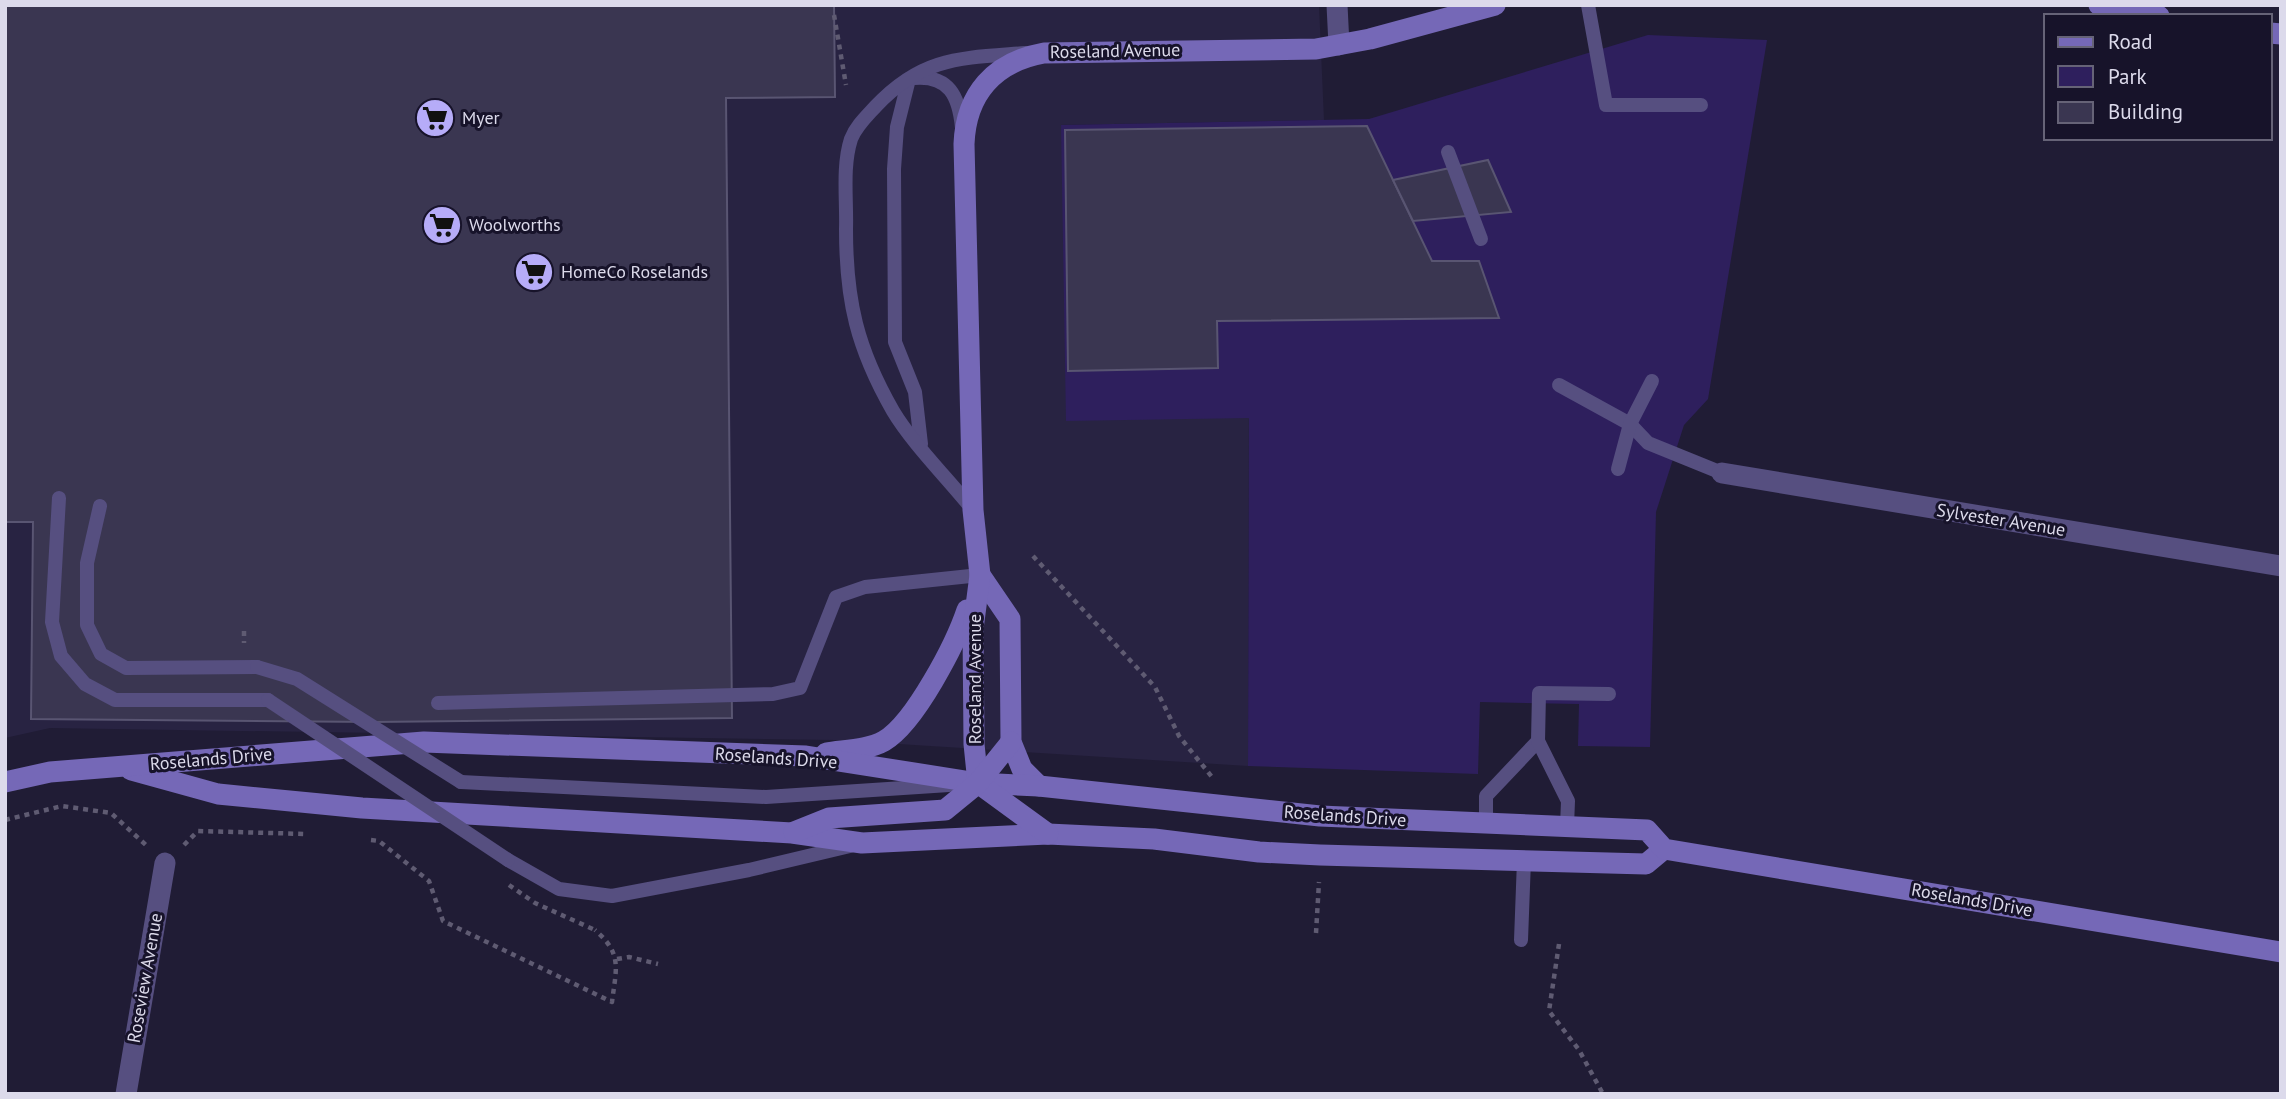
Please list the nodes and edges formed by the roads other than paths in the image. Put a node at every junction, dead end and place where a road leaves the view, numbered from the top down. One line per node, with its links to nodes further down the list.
1 (1337, 5): 6 (street)
2 (1495, 5): 6 (street, Roseland Avenue)
3 (1588, 5): 9 (lane)
4 (2099, 5): 5 (street)
5 (2148, 14)
6 (1339, 45): 7 (street, Roseland Avenue)
7 (1044, 52): 8 (lane); 10 (street, Roseland Avenue)
8 (909, 79): 10 (lane); 16 (lane); 16 (lane)
9 (1701, 105)
10 (964, 144): 21 (street, Roseland Avenue)
11 (1448, 152): 12 (lane)
12 (1480, 239)
13 (1652, 381): 15 (lane)
14 (1559, 385): 15 (lane)
15 (1630, 424): 17 (lane); 18 (lane)
16 (921, 445): 21 (lane)
17 (1618, 469)
18 (1722, 473): 22 (street, Sylvester Avenue)
19 (60, 498): 37 (lane, bridge)
20 (100, 506): 31 (lane, bridge)
21 (973, 510): 23 (street, Roseland Avenue)
22 (2281, 566)
23 (979, 575): 25 (lane); 27 (street, Roseland Avenue); 28 (street); 31 (street, Roseland Avenue)
24 (1609, 694): 26 (lane)
25 (438, 703)
26 (1538, 741): 33 (lane); 34 (lane)
27 (1012, 742): 31 (street, Roselands Drive); 32 (street, Roseland Avenue)
28 (806, 756): 29 (street, Roselands Drive); 31 (street, Roselands Drive)
29 (119, 766): 30 (street); 35 (street, Roselands Drive)
30 (5, 782)
31 (978, 783): 32 (street, Roselands Drive); 35 (street, Roselands Drive); 36 (street, Roselands Drive)
32 (1038, 786): 33 (street, Roselands Drive)
33 (1486, 823): 34 (street, Roselands Drive)
34 (1567, 827): 38 (street, Roselands Drive)
35 (792, 833): 37 (street, Roselands Drive)
36 (1048, 834): 37 (street, Roselands Drive); 39 (street, Roselands Drive)
37 (862, 843)
38 (1664, 849): 39 (street, Roselands Drive); 42 (street, Roselands Drive)
39 (1524, 860): 41 (lane)
40 (165, 863): 43 (street, Roseview Avenue)
41 (1521, 940)
42 (2281, 952)
43 (126, 1094)

